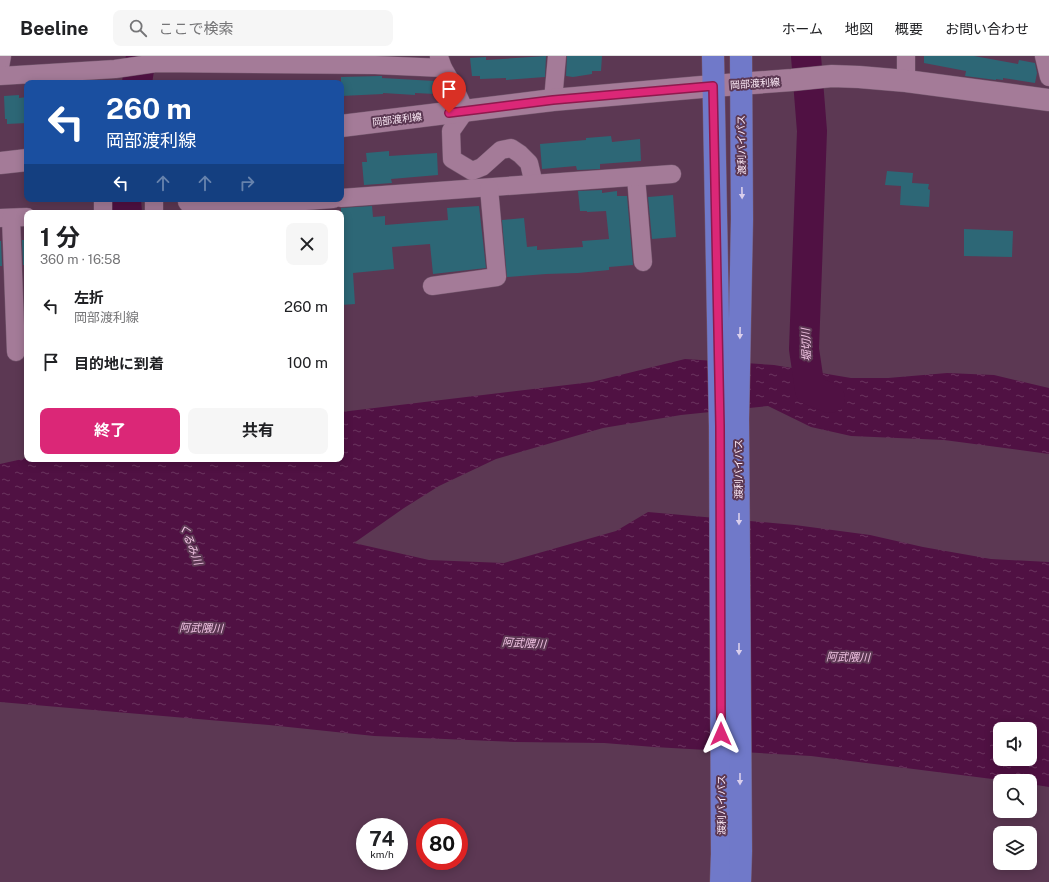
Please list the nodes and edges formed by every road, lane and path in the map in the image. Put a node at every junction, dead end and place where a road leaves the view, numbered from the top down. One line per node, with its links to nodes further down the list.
1 (2, 56): 8 (street)
2 (557, 56): 15 (street)
3 (713, 56): 14 (highway, 渡利バイパス)
4 (740, 56): 13 (highway, 渡利バイパス)
5 (906, 56): 12 (street)
6 (1044, 56): 11 (street)
7 (441, 62): 9 (street); 17 (street)
8 (0, 67)
9 (114, 69): 10 (street)
10 (0, 76)
11 (1049, 76)
12 (906, 81): 13 (main road, 岡部渡利線); 16 (main road, 岡部渡利線)
13 (741, 84): 14 (main road, 岡部渡利線); 32 (highway, 渡利バイパス, one-way to 32)
14 (713, 86): 15 (main road, 岡部渡利線); 32 (highway, 渡利バイパス)
15 (553, 100): 17 (main road, 岡部渡利線)
16 (1049, 100)
17 (465, 111): 18 (main road, 岡部渡利線); 23 (street)
18 (344, 126)
19 (24, 160): 20 (main road)
20 (0, 163)
21 (672, 174): 22 (street)
22 (636, 176): 23 (street); 29 (street)
23 (534, 184): 24 (street)
24 (489, 188): 25 (street); 30 (street)
25 (344, 198)
26 (187, 202): 27 (street)
27 (291, 202)
28 (13, 218): 31 (street)
29 (643, 262)
30 (432, 286)
31 (16, 352)
32 (731, 853): 33 (highway, 渡利バイパス); 34 (highway, 渡利バイパス)
33 (721, 882)
34 (740, 882)

